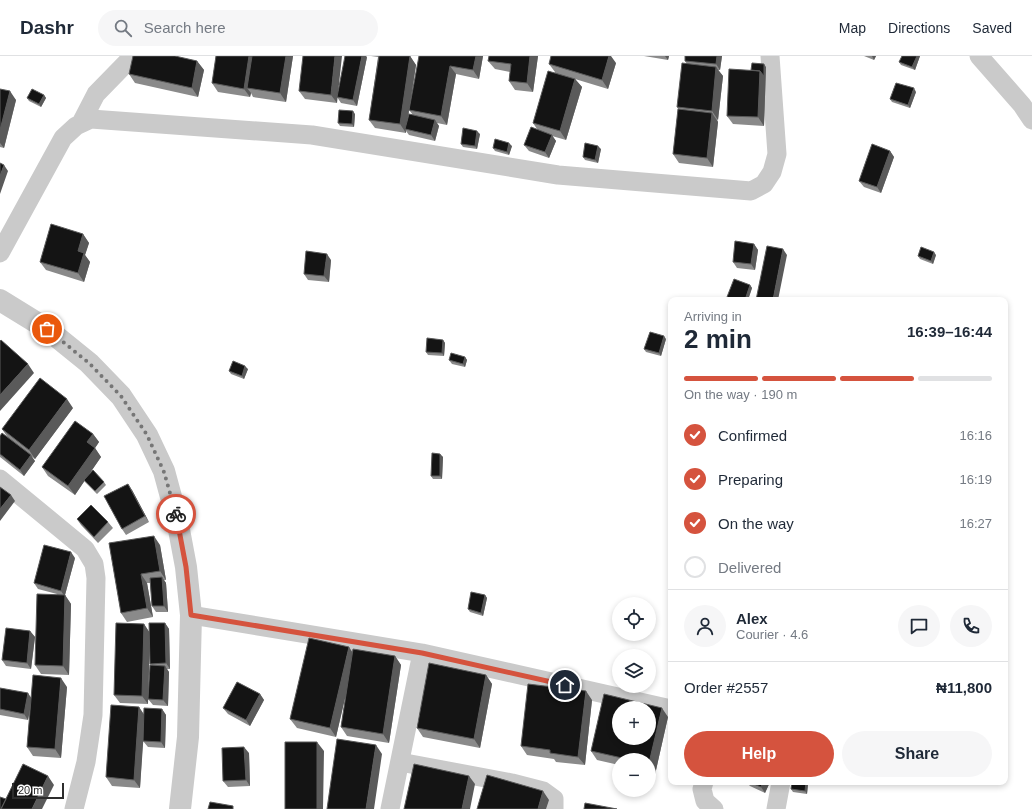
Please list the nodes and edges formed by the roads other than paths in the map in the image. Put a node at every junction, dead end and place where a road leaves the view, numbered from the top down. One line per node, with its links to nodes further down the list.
1 (770, 56): 5 (street)
2 (979, 56): 4 (street)
3 (124, 59): 5 (street)
4 (1032, 120)
5 (81, 123): 6 (street)
6 (0, 253)
7 (0, 300): 9 (street)
8 (0, 478): 15 (street)
9 (191, 615): 10 (street); 16 (street)
10 (422, 653): 11 (street); 12 (street)
11 (668, 708)
12 (400, 762): 17 (street); 18 (street)
13 (703, 785): 19 (street)
14 (780, 785): 20 (street)
15 (77, 808)
16 (180, 809)
17 (390, 809)
18 (554, 809)
19 (714, 809)
20 (776, 809)

